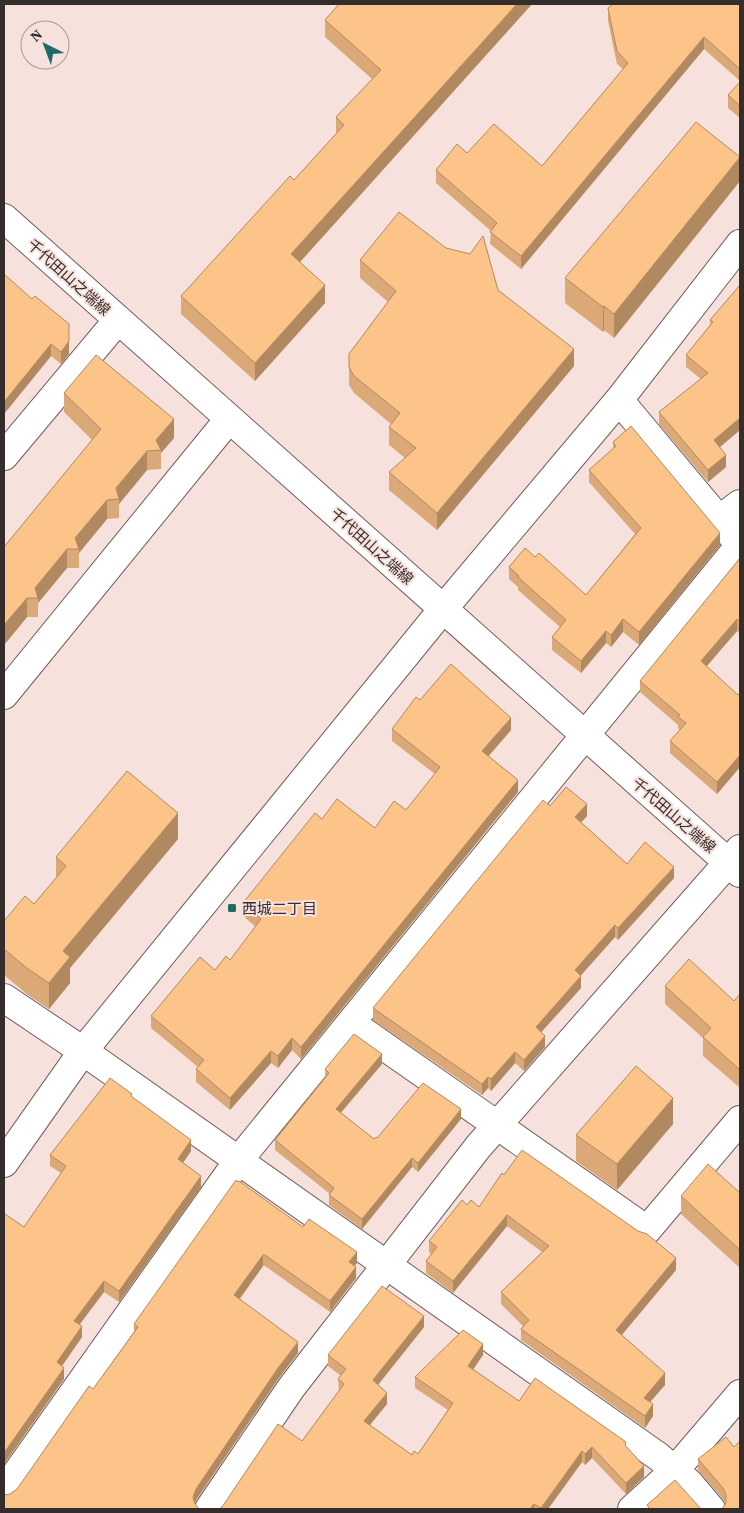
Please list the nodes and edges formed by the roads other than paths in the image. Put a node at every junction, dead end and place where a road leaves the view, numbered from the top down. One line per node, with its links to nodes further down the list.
1 (7, 229): 3 (street, 千代田山之端線)
2 (740, 244): 4 (street)
3 (118, 320): 5 (street, 千代田山之端線); 6 (street)
4 (619, 400): 7 (street); 9 (street)
5 (229, 419): 9 (street, 千代田山之端線); 10 (street)
6 (4, 456)
7 (730, 512): 8 (street)
8 (740, 545): 11 (street)
9 (443, 609): 11 (street, 千代田山之端線); 15 (street)
10 (4, 695)
11 (585, 737): 12 (street, 千代田山之端線); 14 (street)
12 (736, 862): 17 (street)
13 (4, 998): 15 (street)
14 (351, 1023): 17 (street); 18 (street)
15 (83, 1051): 18 (street); 19 (street)
16 (740, 1120): 17 (street)
17 (496, 1126): 20 (street)
18 (238, 1161): 20 (street); 23 (street)
19 (4, 1163)
20 (386, 1265): 22 (street); 24 (street)
21 (740, 1394): 22 (street)
22 (675, 1470): 25 (street); 26 (street)
23 (4, 1490)
24 (209, 1509)
25 (632, 1509)
26 (711, 1509)

